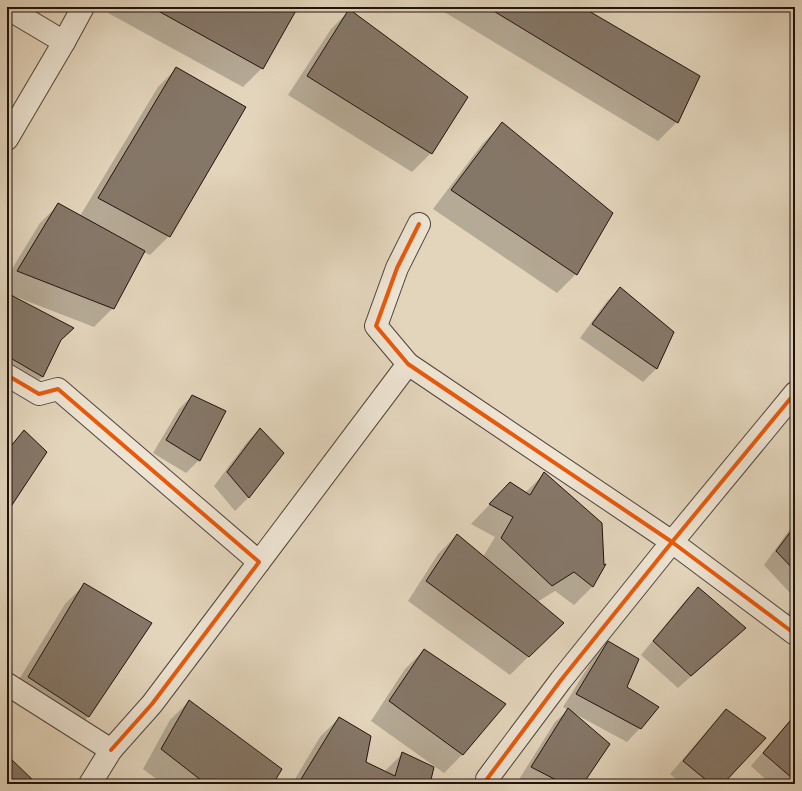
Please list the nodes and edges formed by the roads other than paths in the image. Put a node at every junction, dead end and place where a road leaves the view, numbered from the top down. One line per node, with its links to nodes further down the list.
1 (83, 7): 3 (street)
2 (7, 8): 3 (street)
3 (64, 42): 4 (street)
4 (7, 139)
5 (420, 224): 6 (street)
6 (408, 364): 9 (street); 10 (street)
7 (7, 375): 10 (street)
8 (795, 393): 9 (street)
9 (672, 542): 11 (street); 14 (street)
10 (259, 562): 13 (street)
11 (795, 634)
12 (7, 684): 13 (street)
13 (111, 750): 15 (street)
14 (488, 782)
15 (90, 784)

